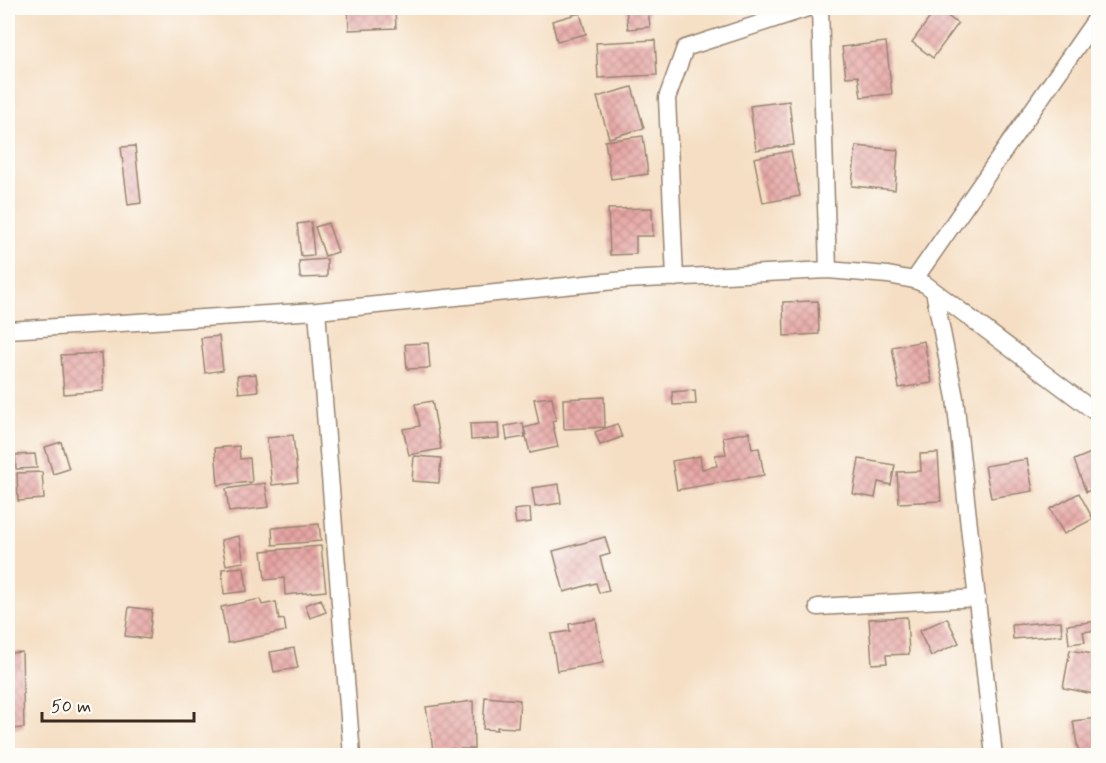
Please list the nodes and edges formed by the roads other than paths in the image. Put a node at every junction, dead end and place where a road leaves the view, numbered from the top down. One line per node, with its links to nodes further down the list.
1 (808, 8): 5 (street)
2 (820, 8): 4 (street)
3 (1098, 16): 6 (street)
4 (828, 270): 5 (street); 6 (street)
5 (675, 278): 8 (street)
6 (914, 280): 7 (street)
7 (934, 291): 10 (street); 11 (street)
8 (317, 311): 9 (street); 13 (street)
9 (8, 330)
10 (1098, 414)
11 (977, 598): 12 (street); 14 (street)
12 (818, 607)
13 (352, 756)
14 (994, 756)

